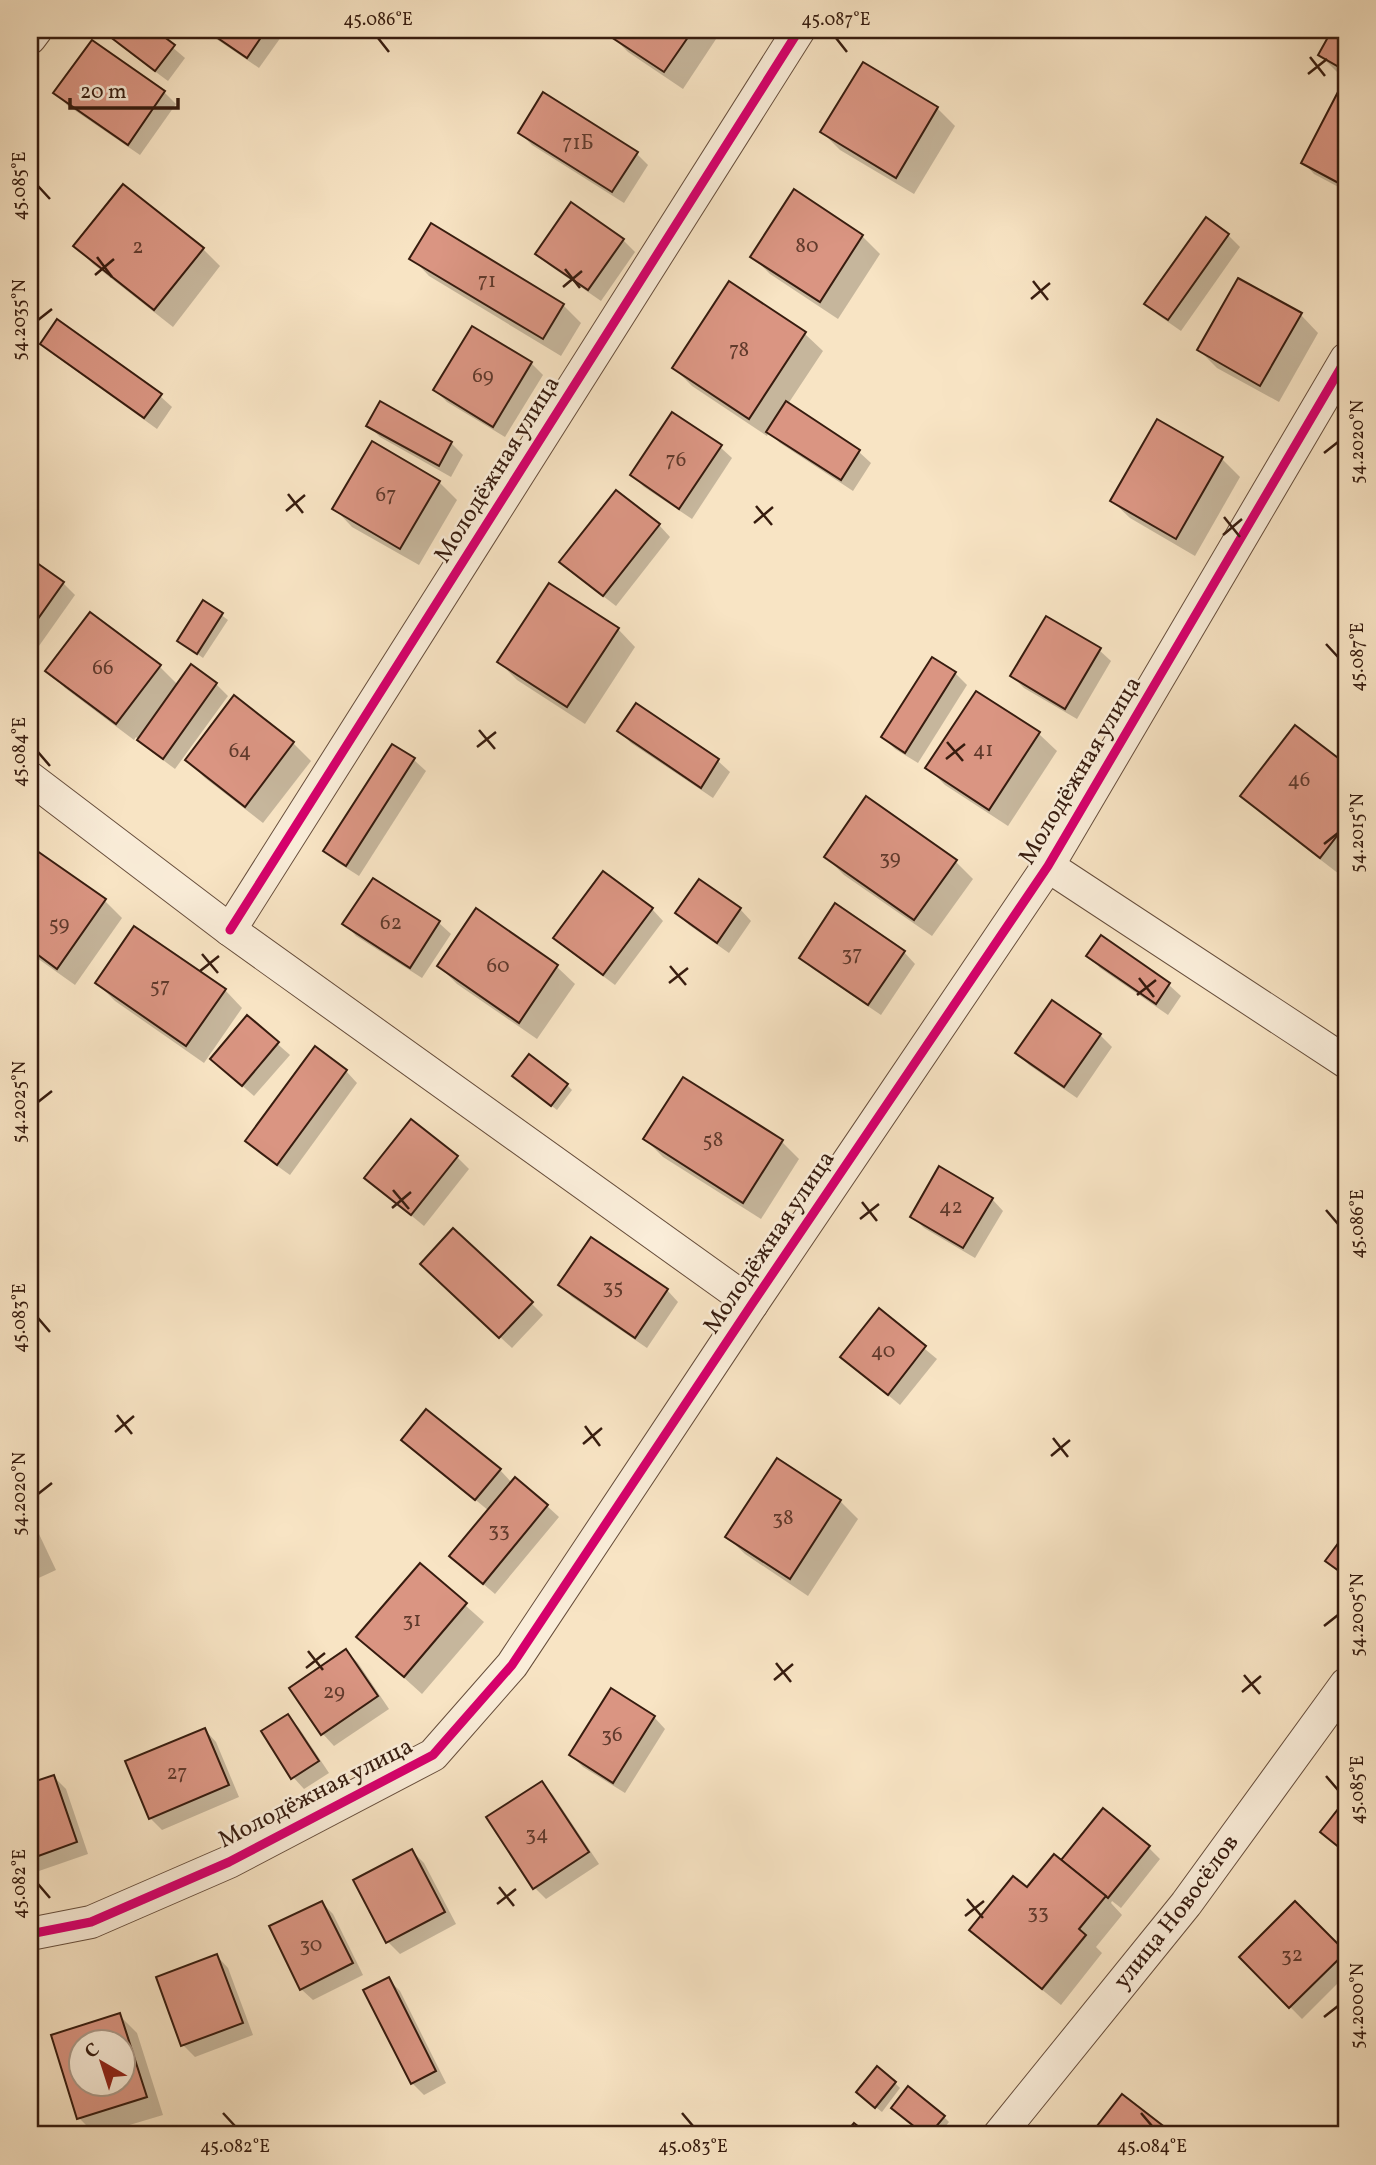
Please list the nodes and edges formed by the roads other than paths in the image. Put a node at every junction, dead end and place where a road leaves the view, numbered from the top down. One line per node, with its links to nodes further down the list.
1 (36, 30): 3 (street)
2 (799, 30): 7 (street, Молодёжная улица)
3 (30, 38)
4 (1346, 359): 6 (street, Молодёжная улица)
5 (30, 778): 7 (street, Молодёжная улица)
6 (1048, 866): 8 (street); 9 (street, Молодёжная улица)
7 (230, 930): 9 (street, Молодёжная улица)
8 (1346, 1062)
9 (752, 1304): 11 (street, Молодёжная улица)
10 (1346, 1684): 12 (street, улица Новосёлов)
11 (30, 1934)
12 (999, 2135)

